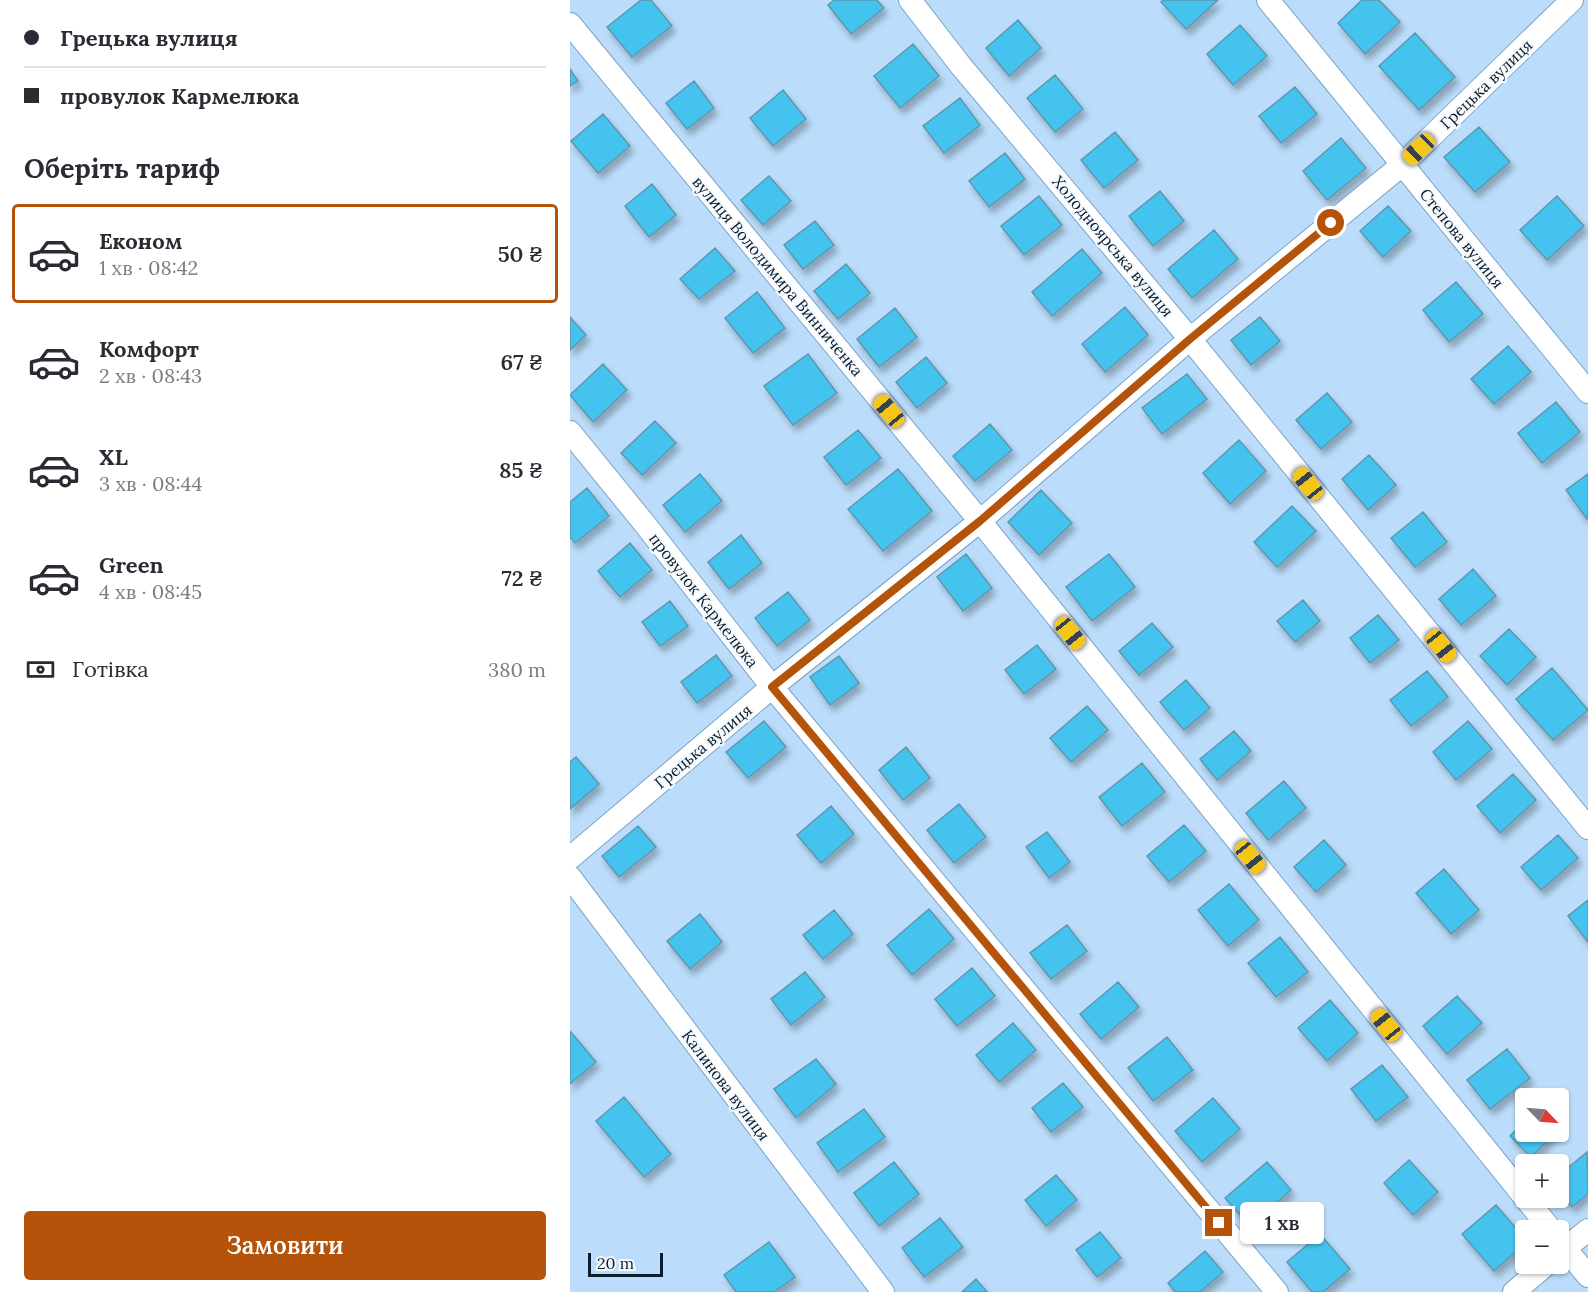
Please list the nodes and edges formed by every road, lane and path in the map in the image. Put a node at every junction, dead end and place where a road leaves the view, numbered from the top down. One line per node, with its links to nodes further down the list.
1 (910, 0): 6 (street, Холодноярська вулиця)
2 (1268, 0): 5 (street, Степова вулиця)
3 (1572, 0): 5 (street, Грецька вулиця)
4 (570, 24): 9 (street, вулиця Володимира Винниченка)
5 (1402, 165): 6 (street, Грецька вулиця); 7 (street, Степова вулиця)
6 (1190, 339): 9 (street, Грецька вулиця); 11 (street, Холодноярська вулиця)
7 (1588, 392)
8 (570, 432): 10 (street, провулок Кармелюка)
9 (980, 521): 10 (street, Грецька вулиця); 14 (street, вулиця Володимира Винниченка)
10 (772, 687): 12 (street, Грецька вулиця); 21 (street, провулок Кармелюка)
11 (1588, 828)
12 (570, 858)
13 (570, 877): 20 (street, Калинова вулиця)
14 (1543, 1220)
15 (1588, 1230): 16 (street)
16 (1569, 1243)
17 (1569, 1260): 19 (street)
18 (1534, 1274): 22 (street)
19 (1588, 1276)
20 (883, 1292)
21 (1276, 1292)
22 (1515, 1292)

